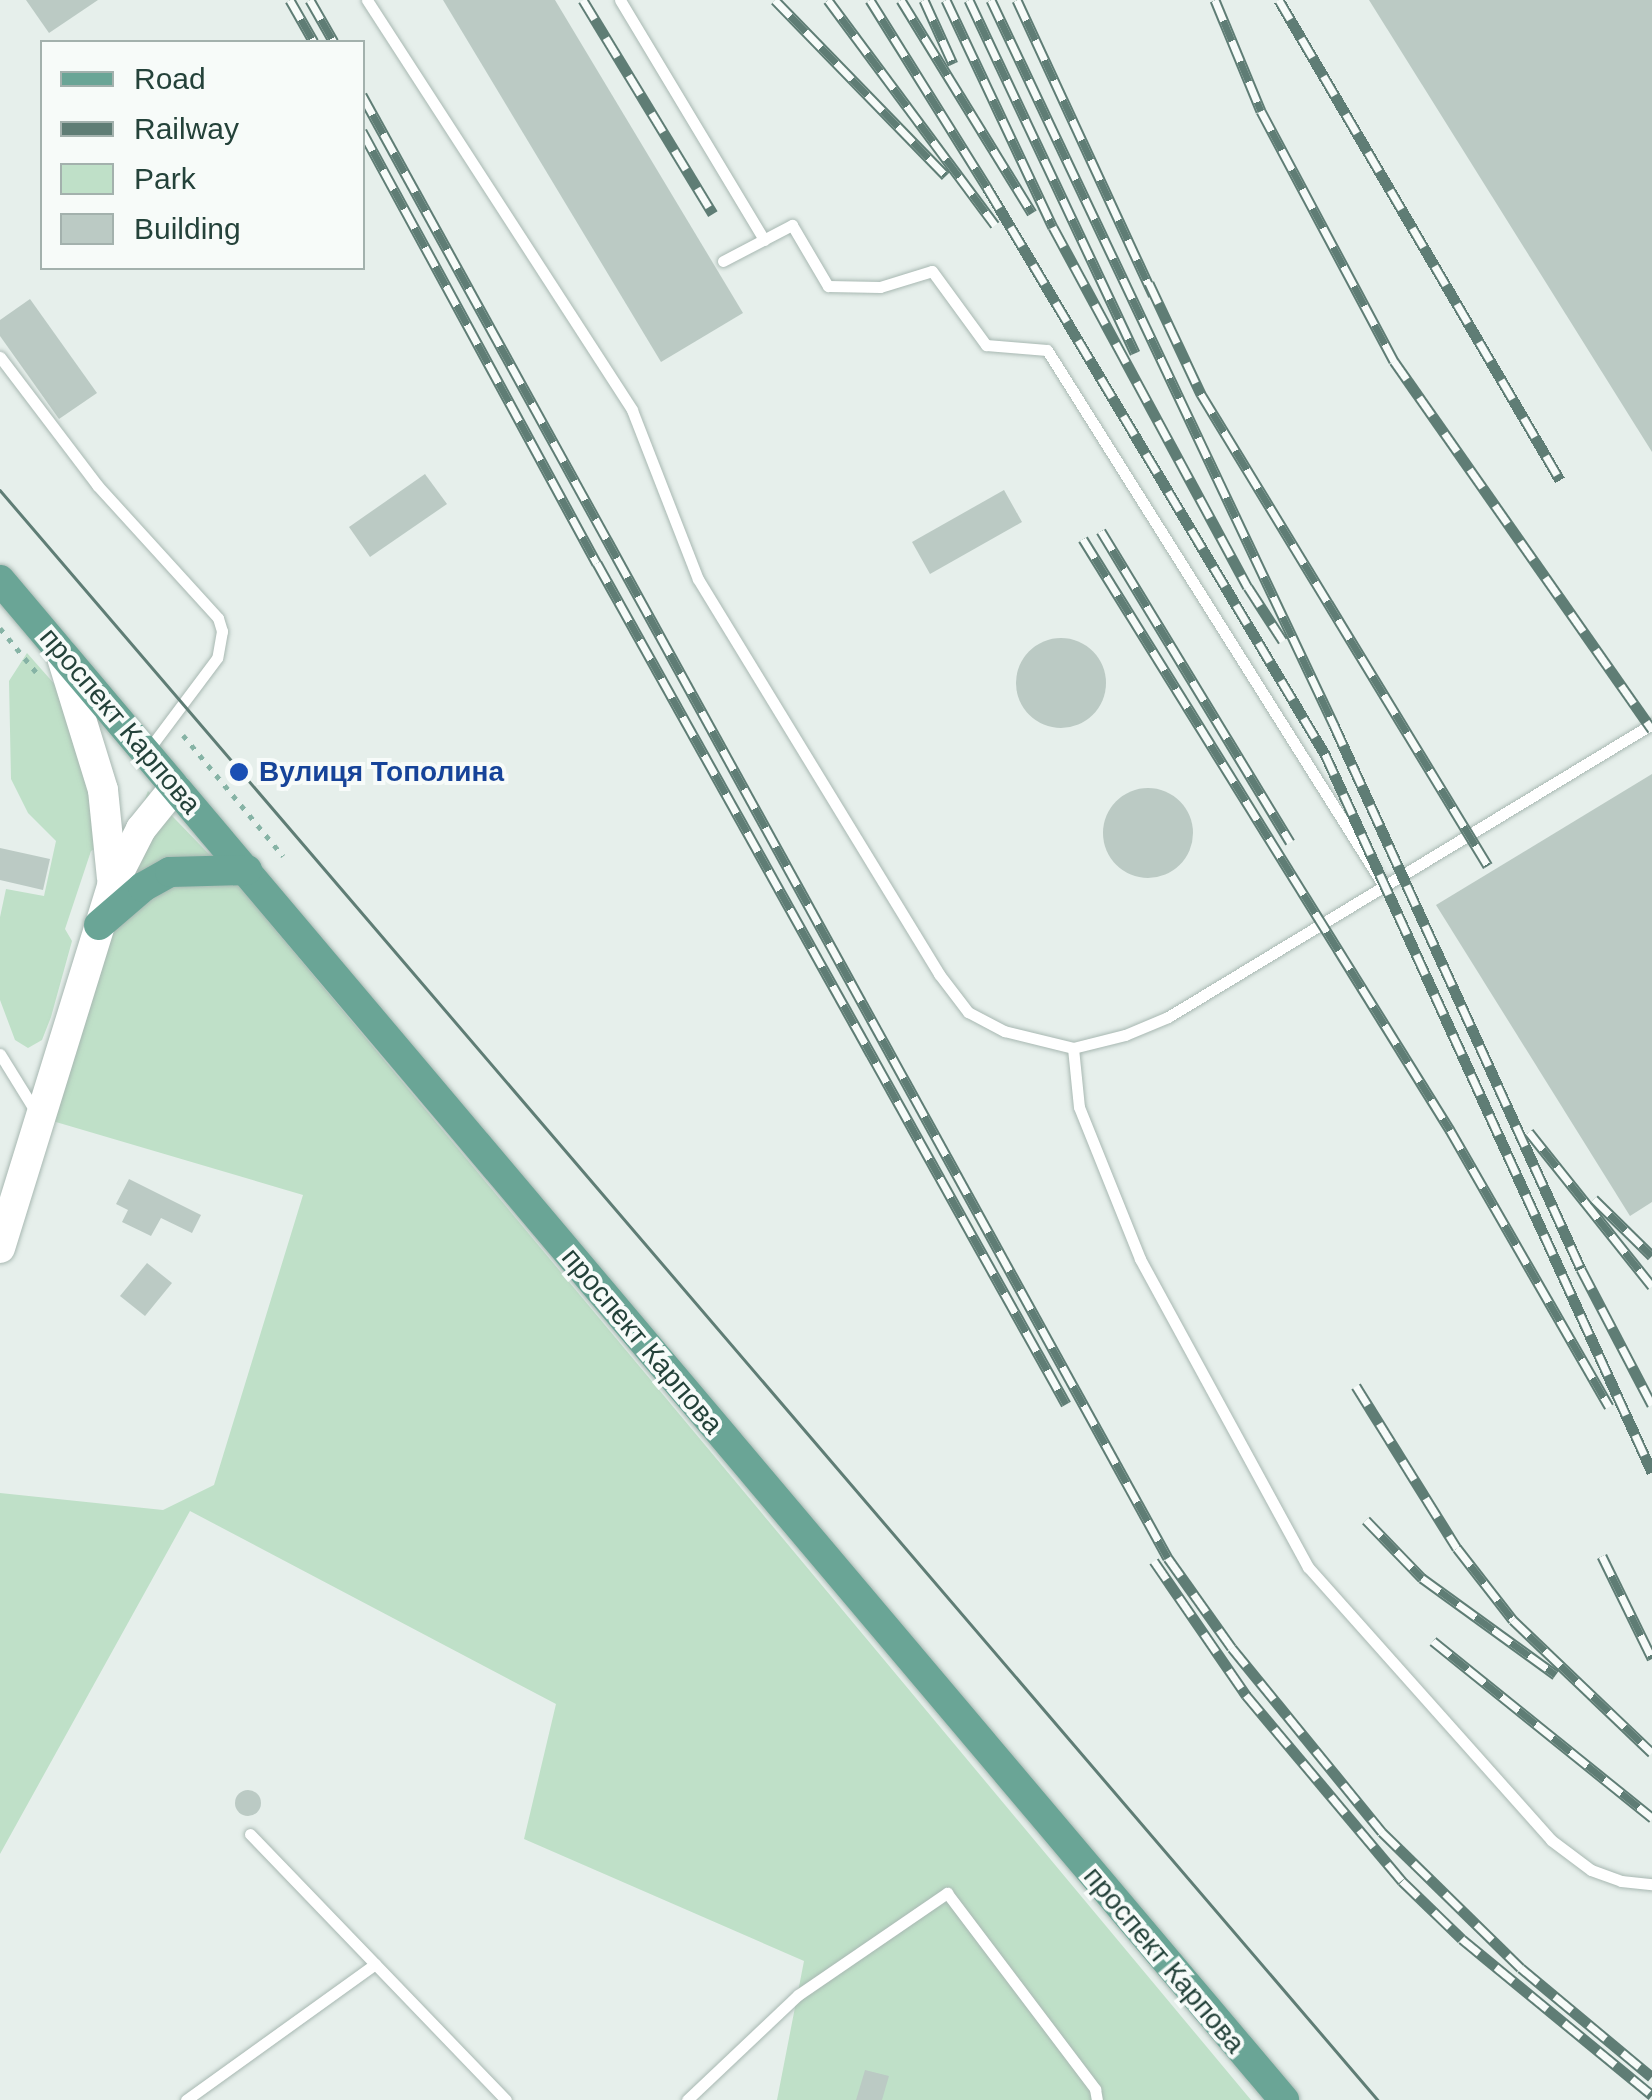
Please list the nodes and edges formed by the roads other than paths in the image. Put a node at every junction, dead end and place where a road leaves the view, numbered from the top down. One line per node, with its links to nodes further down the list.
1 (368, 0): 15 (lane)
2 (620, 0): 3 (lane)
3 (764, 240): 4 (lane); 13 (lane)
4 (722, 262)
5 (0, 357): 9 (lane)
6 (8, 595): 7 (main road, проспект Карпова)
7 (60, 649): 9 (main road, проспект Карпова); 12 (main road)
8 (1652, 724): 13 (lane)
9 (146, 753): 10 (main road, проспект Карпова)
10 (175, 787): 11 (main road, проспект Карпова); 12 (main road)
11 (247, 870): 14 (main road); 22 (main road, проспект Карпова)
12 (112, 886): 14 (main road)
13 (1384, 886): 15 (lane)
14 (99, 925): 17 (main road)
15 (1073, 1048): 20 (lane)
16 (0, 1054): 17 (lane)
17 (39, 1117): 18 (main road)
18 (2, 1234)
19 (250, 1834): 21 (lane)
20 (1652, 1884)
21 (375, 1964): 23 (lane); 24 (lane)
22 (1276, 2092)
23 (186, 2100)
24 (506, 2100)
25 (687, 2100): 26 (lane)
26 (1097, 2100)

